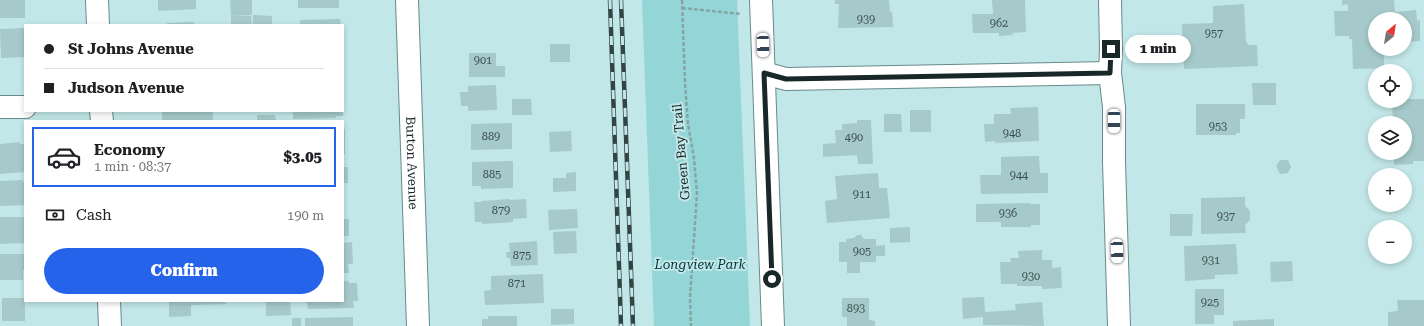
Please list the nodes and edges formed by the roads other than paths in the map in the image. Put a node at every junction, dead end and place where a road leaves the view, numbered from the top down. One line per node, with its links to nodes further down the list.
1 (97, 0): 5 (street)
2 (407, 0): 12 (street, Burton Avenue)
3 (1110, 0): 7 (street)
4 (761, 8): 6 (street)
5 (98, 24)
6 (764, 73): 7 (street); 13 (street)
7 (1110, 73): 14 (street)
8 (24, 107): 9 (street)
9 (0, 108)
10 (109, 302): 11 (street)
11 (110, 326)
12 (418, 326)
13 (773, 326)
14 (1120, 326)

